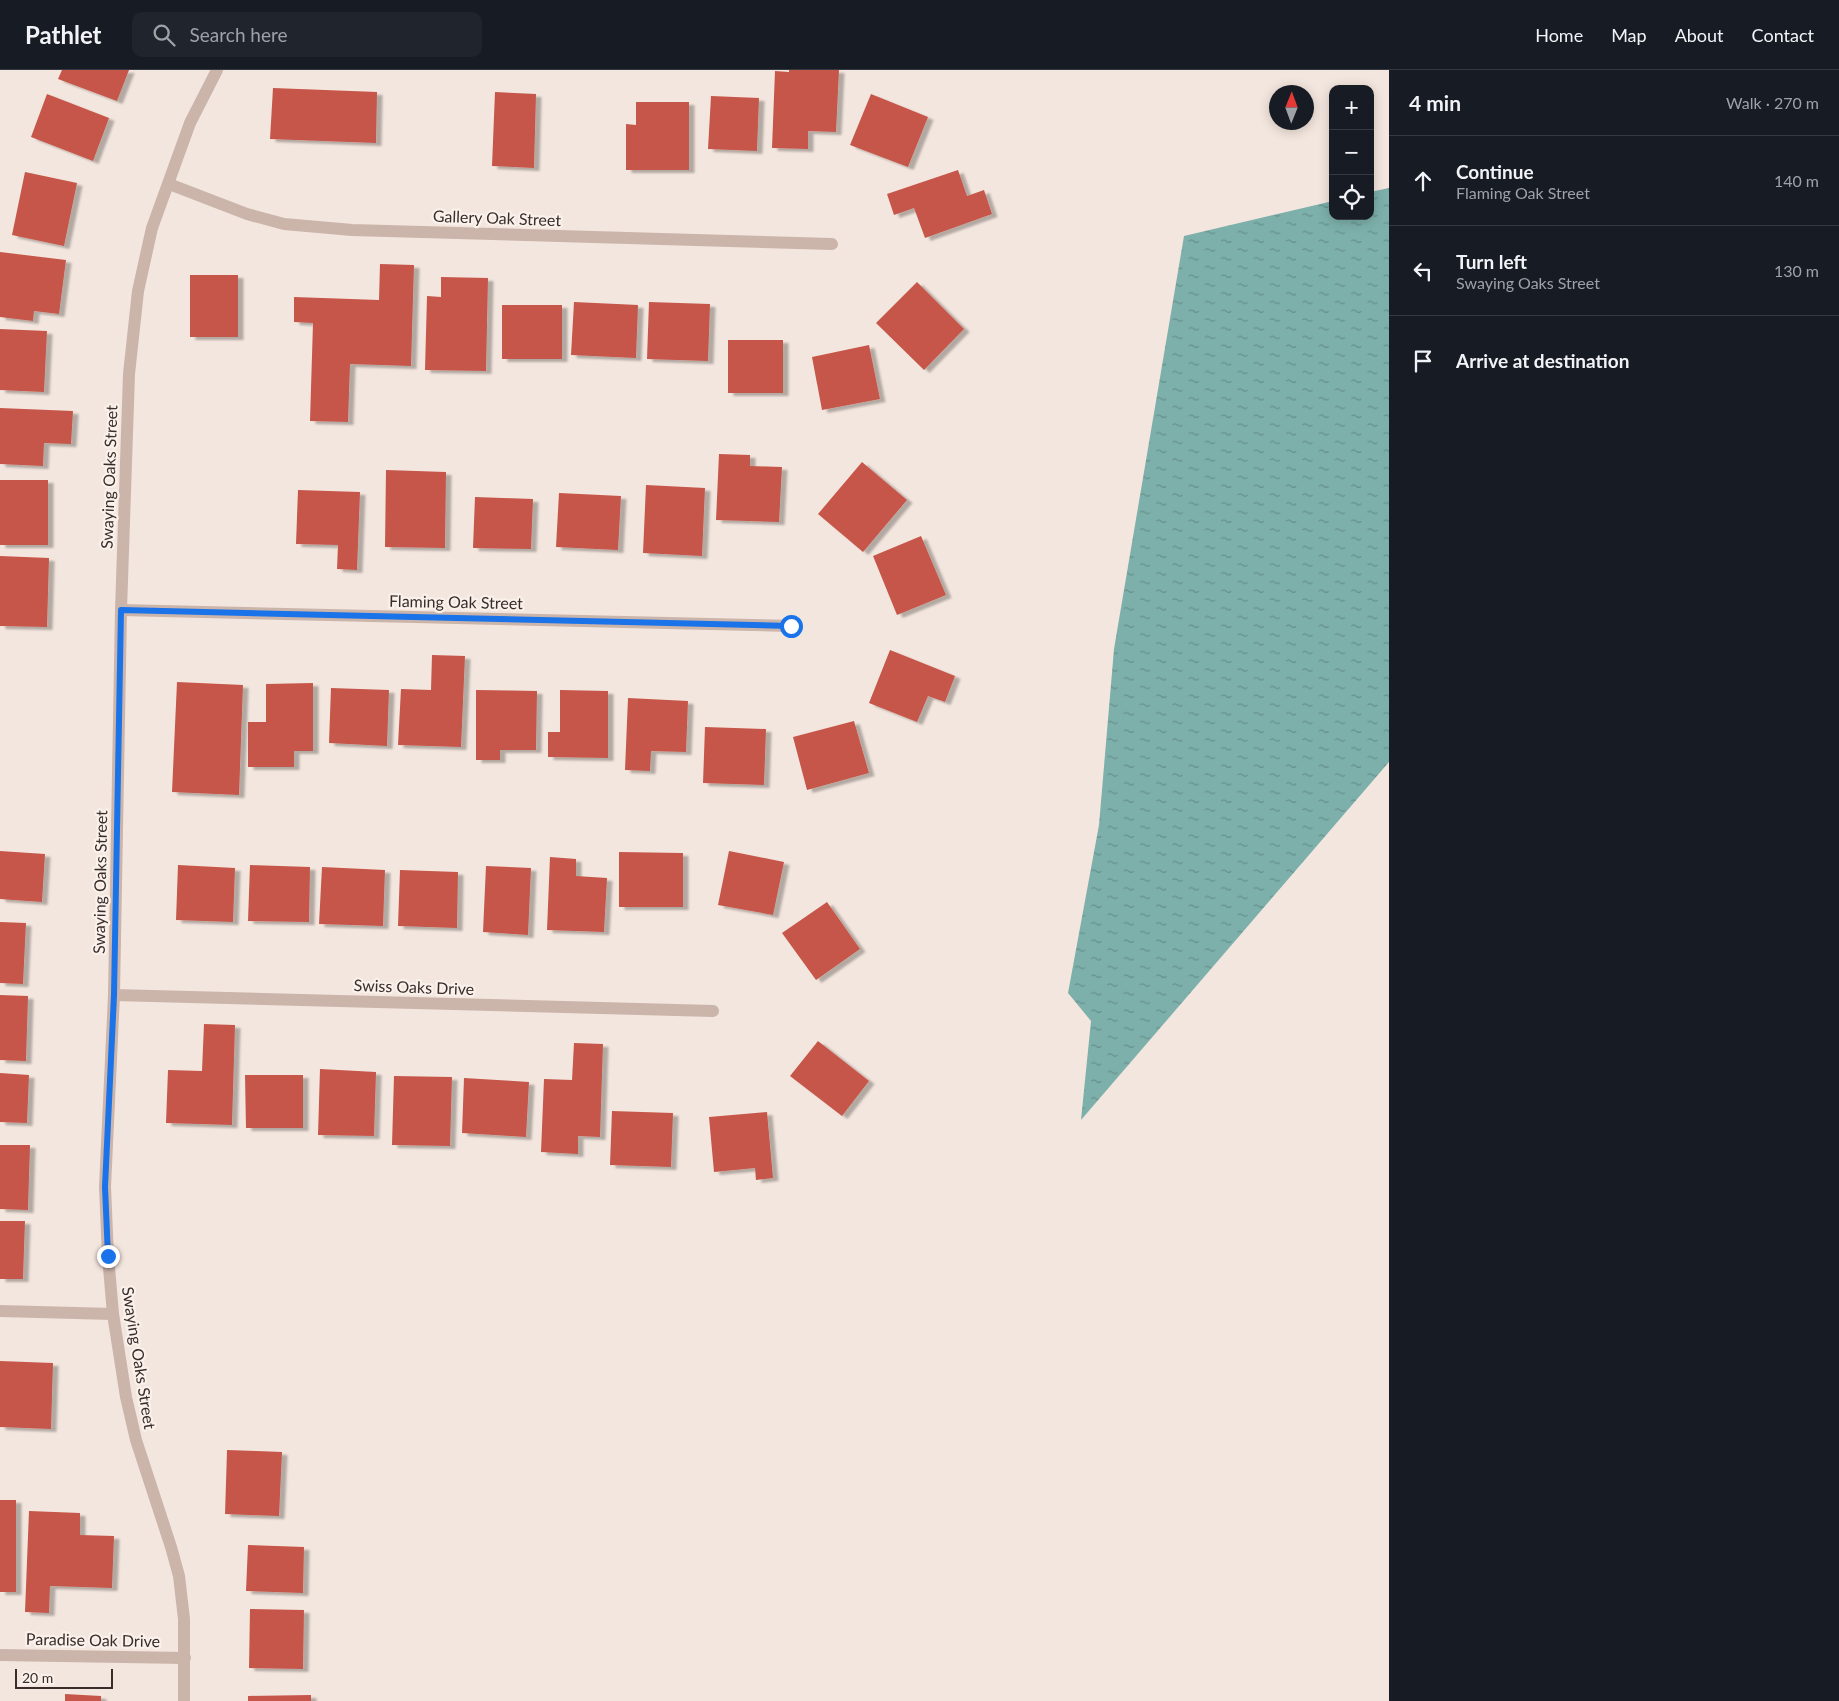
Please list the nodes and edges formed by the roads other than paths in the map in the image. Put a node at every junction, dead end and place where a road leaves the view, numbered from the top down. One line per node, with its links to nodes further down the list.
1 (217, 70): 2 (street, Swaying Oaks Street)
2 (169, 184): 3 (street, Gallery Oak Street); 4 (street, Swaying Oaks Street)
3 (832, 244)
4 (121, 610): 5 (street, Flaming Oak Street); 6 (street, Swaying Oaks Street)
5 (791, 626)
6 (114, 995): 7 (street, Swiss Oaks Drive); 9 (street, Swaying Oaks Street)
7 (713, 1011)
8 (0, 1311): 9 (street)
9 (113, 1314): 11 (street, Swaying Oaks Street)
10 (0, 1654): 11 (street, Paradise Oak Drive)
11 (185, 1658): 12 (street, Swaying Oaks Street)
12 (184, 1701)

